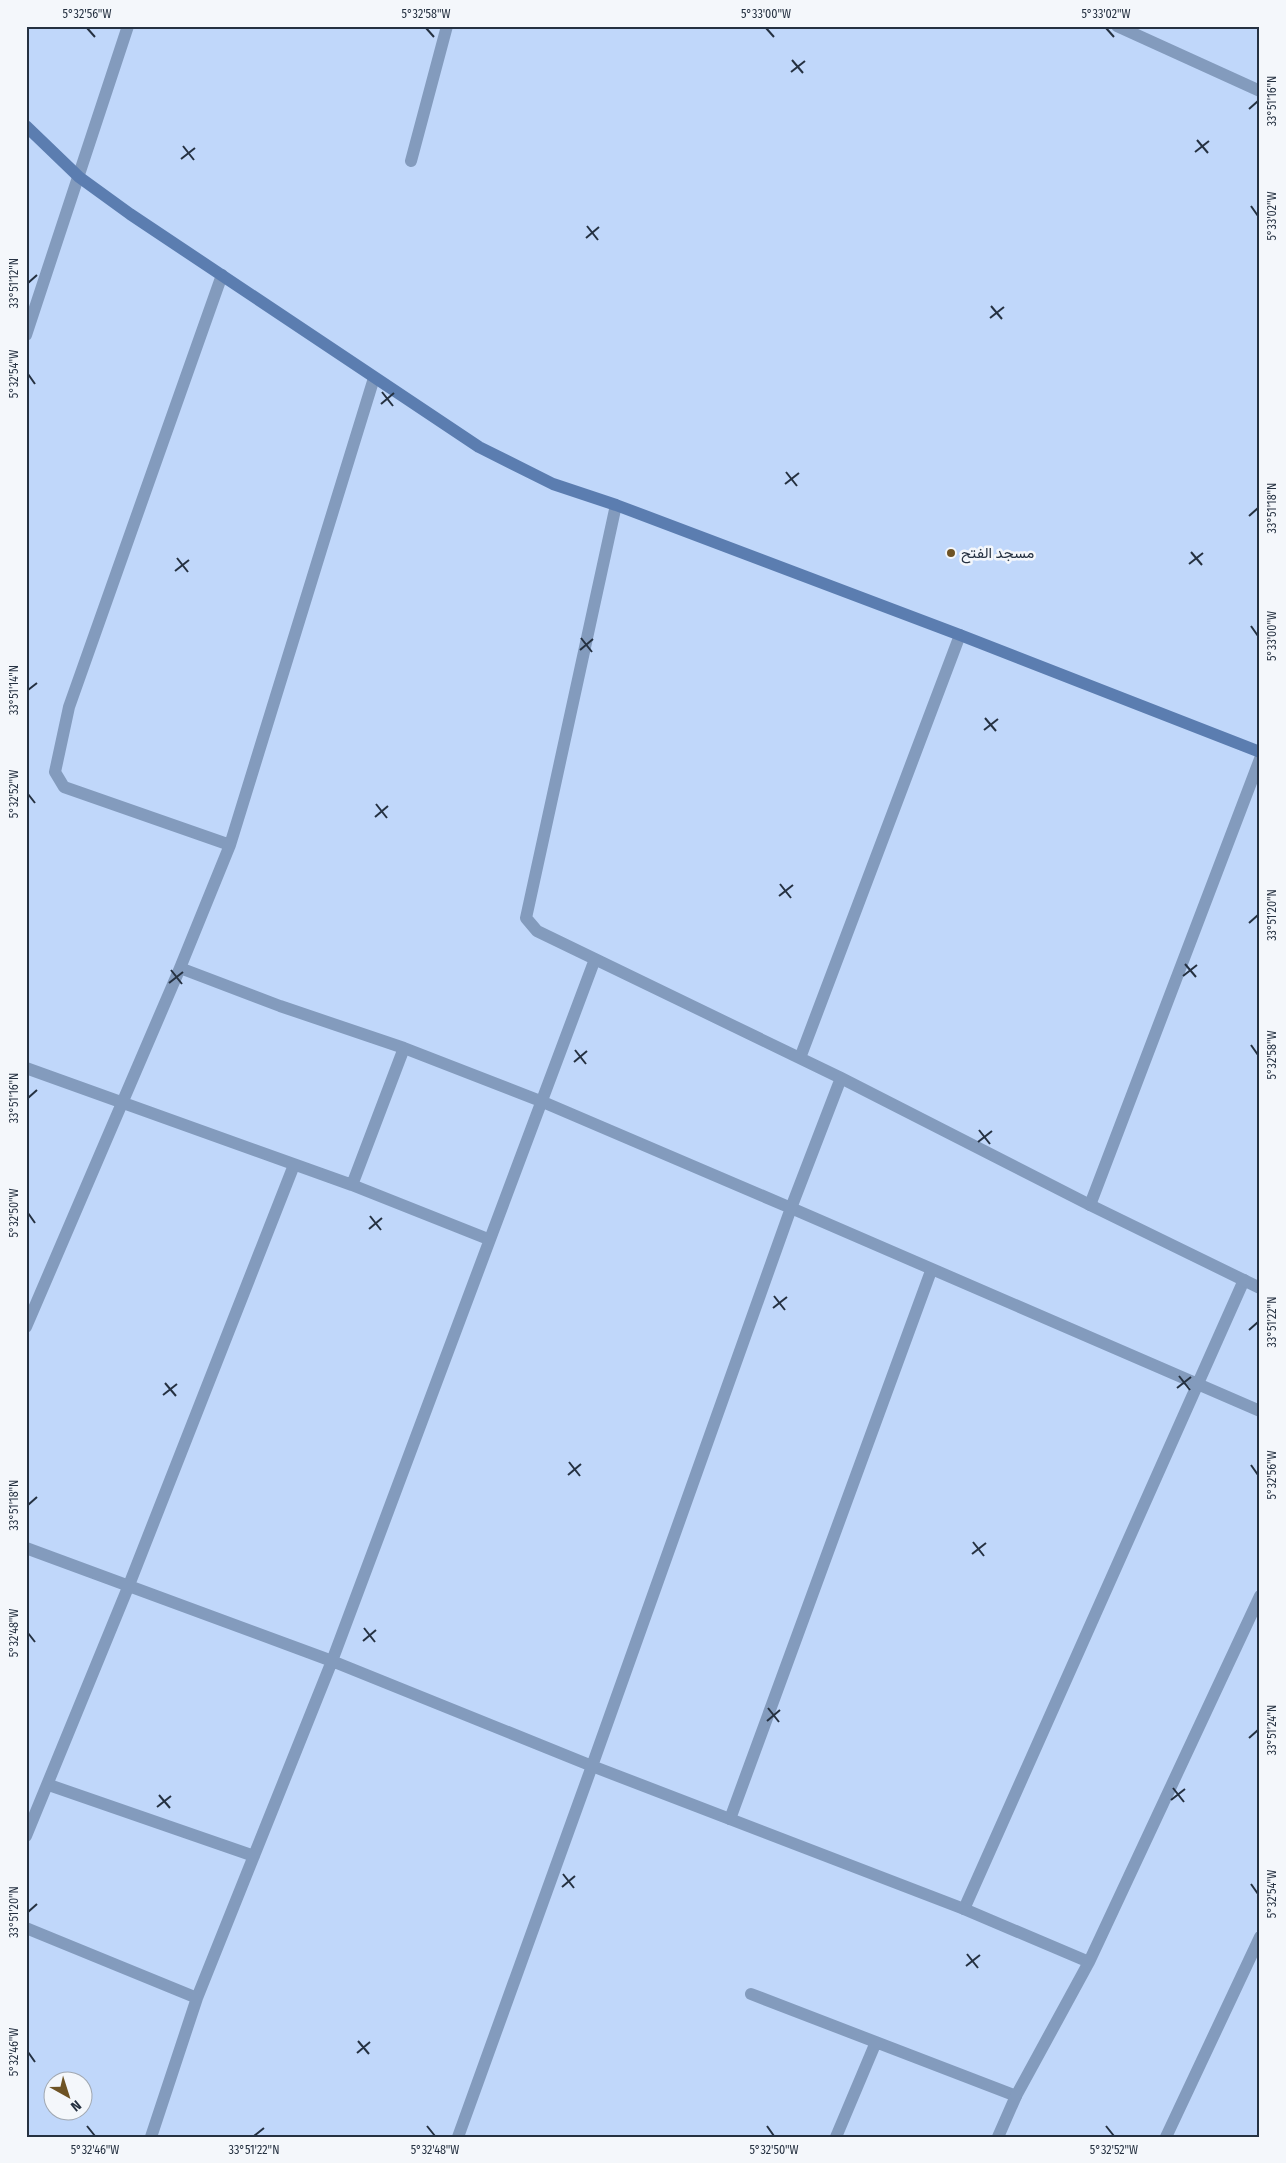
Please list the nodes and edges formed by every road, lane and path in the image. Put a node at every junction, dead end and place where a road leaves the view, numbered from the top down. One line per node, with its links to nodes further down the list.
1 (128, 26): 7 (street)
2 (447, 26): 6 (street)
3 (1118, 26): 4 (street)
4 (1260, 91)
5 (26, 126): 7 (street)
6 (412, 161)
7 (80, 177): 8 (street); 9 (street)
8 (222, 275): 10 (street); 15 (street)
9 (26, 335)
10 (374, 378): 11 (street); 15 (street)
11 (616, 505): 12 (street); 16 (street)
12 (960, 635): 13 (street); 19 (street)
13 (1260, 752)
14 (1260, 759): 26 (street)
15 (230, 845): 17 (street)
16 (595, 959): 19 (street); 22 (street)
17 (180, 968): 18 (street); 23 (street)
18 (404, 1048): 22 (street); 25 (street)
19 (800, 1058): 21 (street)
20 (26, 1068): 23 (street)
21 (841, 1078): 26 (street); 27 (street)
22 (542, 1102): 27 (street); 28 (street)
23 (121, 1103): 24 (street); 32 (street)
24 (294, 1165): 25 (street); 36 (street)
25 (352, 1185): 28 (street)
26 (1090, 1205): 30 (street)
27 (791, 1208): 29 (street); 39 (street)
28 (488, 1239): 38 (street)
29 (931, 1271): 33 (street); 41 (street)
30 (1244, 1280): 31 (street); 33 (street)
31 (1260, 1288)
32 (26, 1327)
33 (1198, 1383): 34 (street); 44 (street)
34 (1260, 1411)
35 (26, 1548): 36 (street)
36 (129, 1585): 38 (street); 40 (street)
37 (1260, 1596): 47 (street)
38 (332, 1661): 39 (street); 43 (street)
39 (592, 1766): 41 (street); 53 (street)
40 (49, 1785): 42 (street); 43 (street)
41 (730, 1819): 44 (street)
42 (26, 1836)
43 (254, 1856): 49 (street)
44 (964, 1910): 47 (street)
45 (26, 1928): 49 (street)
46 (1260, 1937): 56 (street)
47 (1089, 1962): 51 (street)
48 (751, 1994): 50 (street)
49 (197, 1998): 52 (street)
50 (876, 2042): 51 (street); 54 (street)
51 (1016, 2096): 55 (street)
52 (151, 2137)
53 (458, 2137)
54 (836, 2137)
55 (998, 2137)
56 (1166, 2137)

